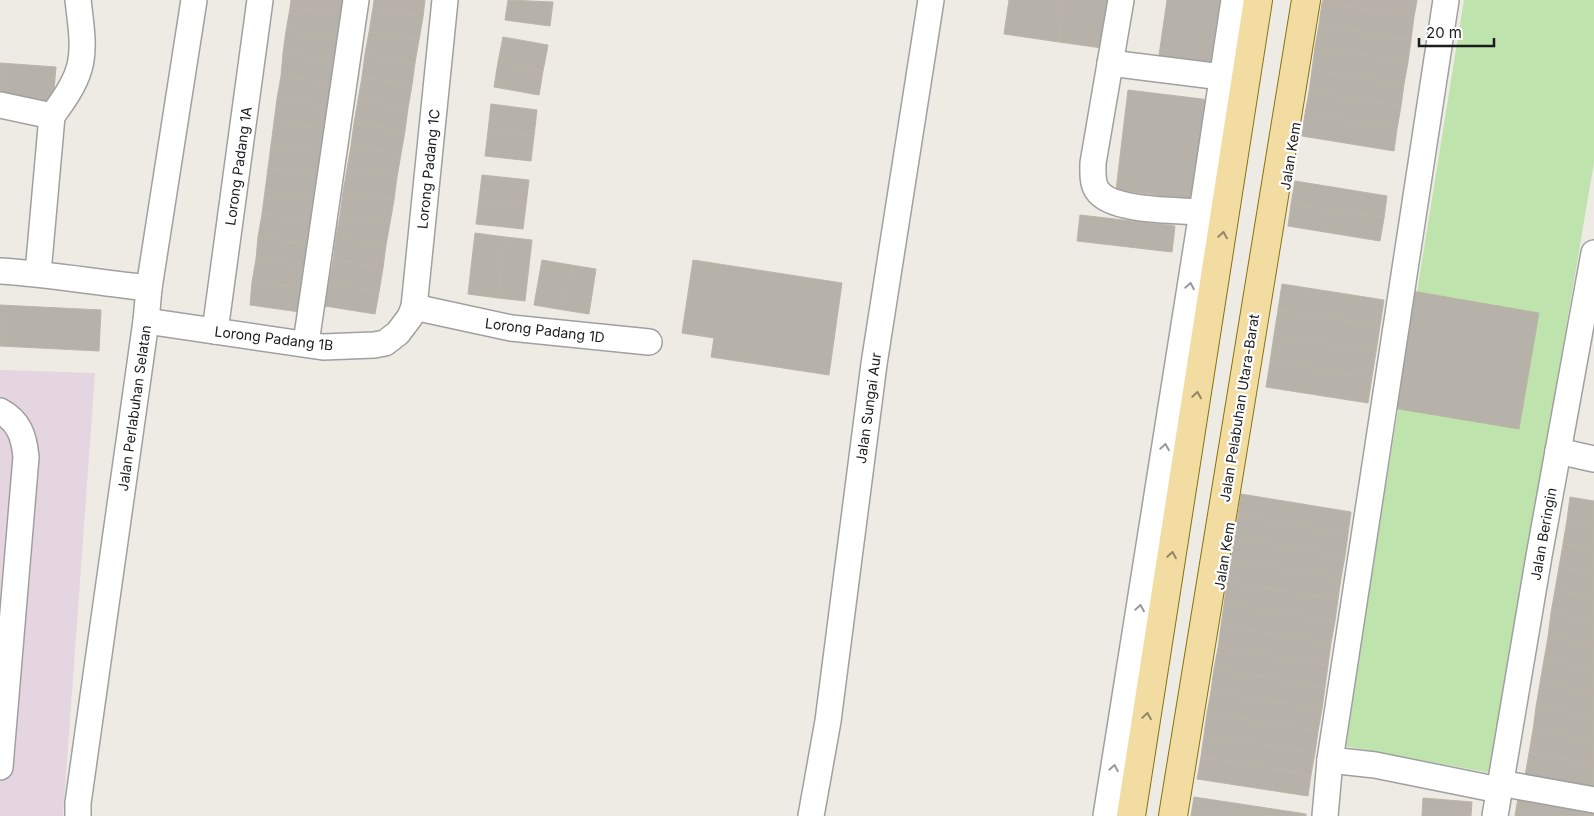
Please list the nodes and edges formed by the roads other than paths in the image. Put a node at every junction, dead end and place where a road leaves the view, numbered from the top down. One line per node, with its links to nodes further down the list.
1 (78, 0): 16 (street)
2 (194, 0): 21 (street, Jalan Perlabuhan Selatan)
3 (260, 0): 24 (street, Lorong Padang 1A)
4 (356, 0): 27 (street)
5 (445, 0): 22 (street, Lorong Padang 1C)
6 (931, 0): 36 (street, Jalan Sungai Aur)
7 (1121, 0): 13 (street)
8 (1234, 0): 14 (street)
9 (1258, 0): 38 (main road, one-way to 9)
10 (1306, 0): 39 (main road, Jalan Pelabuhan Utara-Barat)
11 (1314, 0): 40 (street, Jalan Kem)
12 (1446, 0): 31 (street)
13 (1110, 63): 14 (street); 17 (street)
14 (1222, 77): 17 (street)
15 (0, 105): 16 (street)
16 (52, 116): 20 (street)
17 (1202, 212): 37 (street, one-way to 17)
18 (1594, 253): 29 (street, Jalan Beringin)
19 (0, 271): 20 (street)
20 (38, 273): 21 (street)
21 (149, 288): 23 (street, Jalan Perlabuhan Selatan)
22 (414, 307): 25 (street, Lorong Padang 1C); 26 (street, Lorong Padang 1D)
23 (146, 321): 24 (street, Lorong Padang 1B); 35 (street, Jalan Perlabuhan Selatan)
24 (215, 331): 27 (street, Lorong Padang 1B)
25 (398, 333): 27 (street, Lorong Padang 1B)
26 (648, 342)
27 (306, 343)
28 (0, 411): 32 (street)
29 (1558, 450): 30 (street); 33 (street, Jalan Beringin)
30 (1594, 459)
31 (1330, 760): 33 (street); 41 (street)
32 (0, 767)
33 (1500, 786): 34 (street); 42 (street, Jalan Beringin)
34 (1594, 800)
35 (78, 816)
36 (811, 816)
37 (1106, 816)
38 (1131, 816)
39 (1173, 816)
40 (1185, 816)
41 (1325, 816)
42 (1494, 816)

